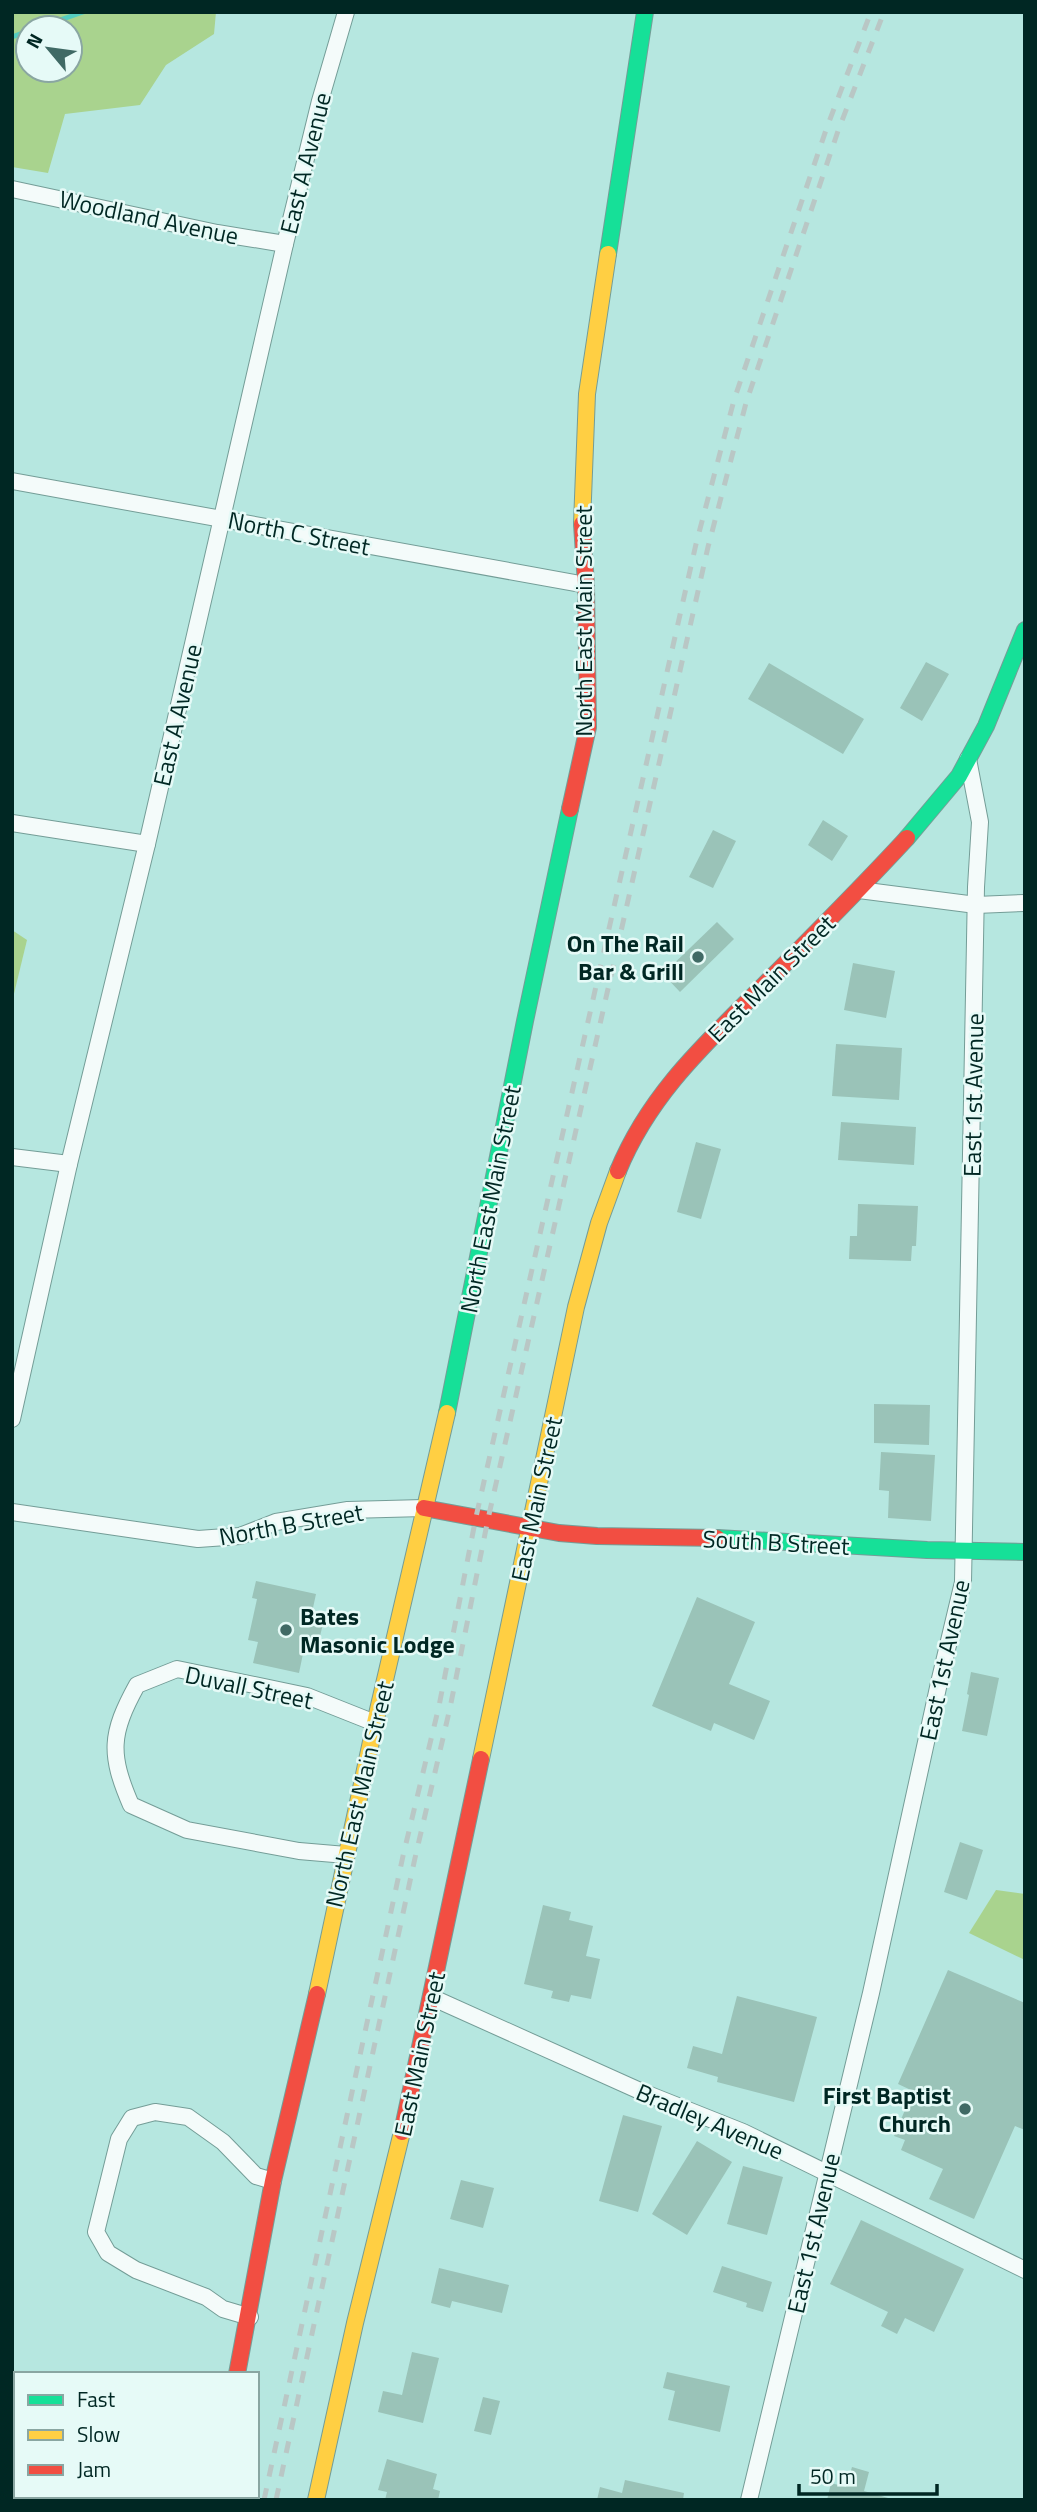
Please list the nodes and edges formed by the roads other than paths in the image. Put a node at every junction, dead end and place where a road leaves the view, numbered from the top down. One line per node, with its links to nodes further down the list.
1 (346, 12): 4 (street, East A Avenue)
2 (645, 12): 7 (street, North East Main Street)
3 (12, 189): 4 (street, Woodland Avenue)
4 (285, 244): 6 (street, East A Avenue)
5 (12, 481): 6 (street, North C Street)
6 (223, 519): 7 (street, North C Street); 11 (street, East A Avenue)
7 (586, 585): 18 (street, North East Main Street)
8 (1025, 630): 9 (street, East Main Street)
9 (968, 759): 12 (street, East Main Street); 14 (street, East 1st Avenue)
10 (12, 823): 11 (street)
11 (147, 844): 16 (street, East A Avenue)
12 (859, 890): 14 (street); 20 (street, East Main Street)
13 (1025, 903): 14 (street)
14 (976, 905): 21 (street, East 1st Avenue)
15 (12, 1157): 16 (street)
16 (69, 1164): 17 (street, East A Avenue)
17 (12, 1419)
18 (424, 1508): 19 (street, North B Street); 20 (street, North B Street); 23 (street, North East Main Street)
19 (12, 1512)
20 (528, 1527): 21 (street, South B Street); 25 (street, East Main Street)
21 (964, 1551): 22 (street, South B Street); 26 (street, East 1st Avenue)
22 (1025, 1552)
23 (375, 1723): 24 (street, North East Main Street); 24 (street, Duvall Street)
24 (346, 1856): 27 (street, North East Main Street)
25 (431, 1997): 26 (street, Bradley Avenue); 31 (street, East Main Street)
26 (827, 2174): 28 (street, Bradley Avenue); 32 (street, East 1st Avenue)
27 (274, 2181): 29 (street, North East Main Street); 29 (street)
28 (1025, 2270)
29 (250, 2317): 30 (street, North East Main Street)
30 (237, 2372)
31 (316, 2500)
32 (749, 2500)

